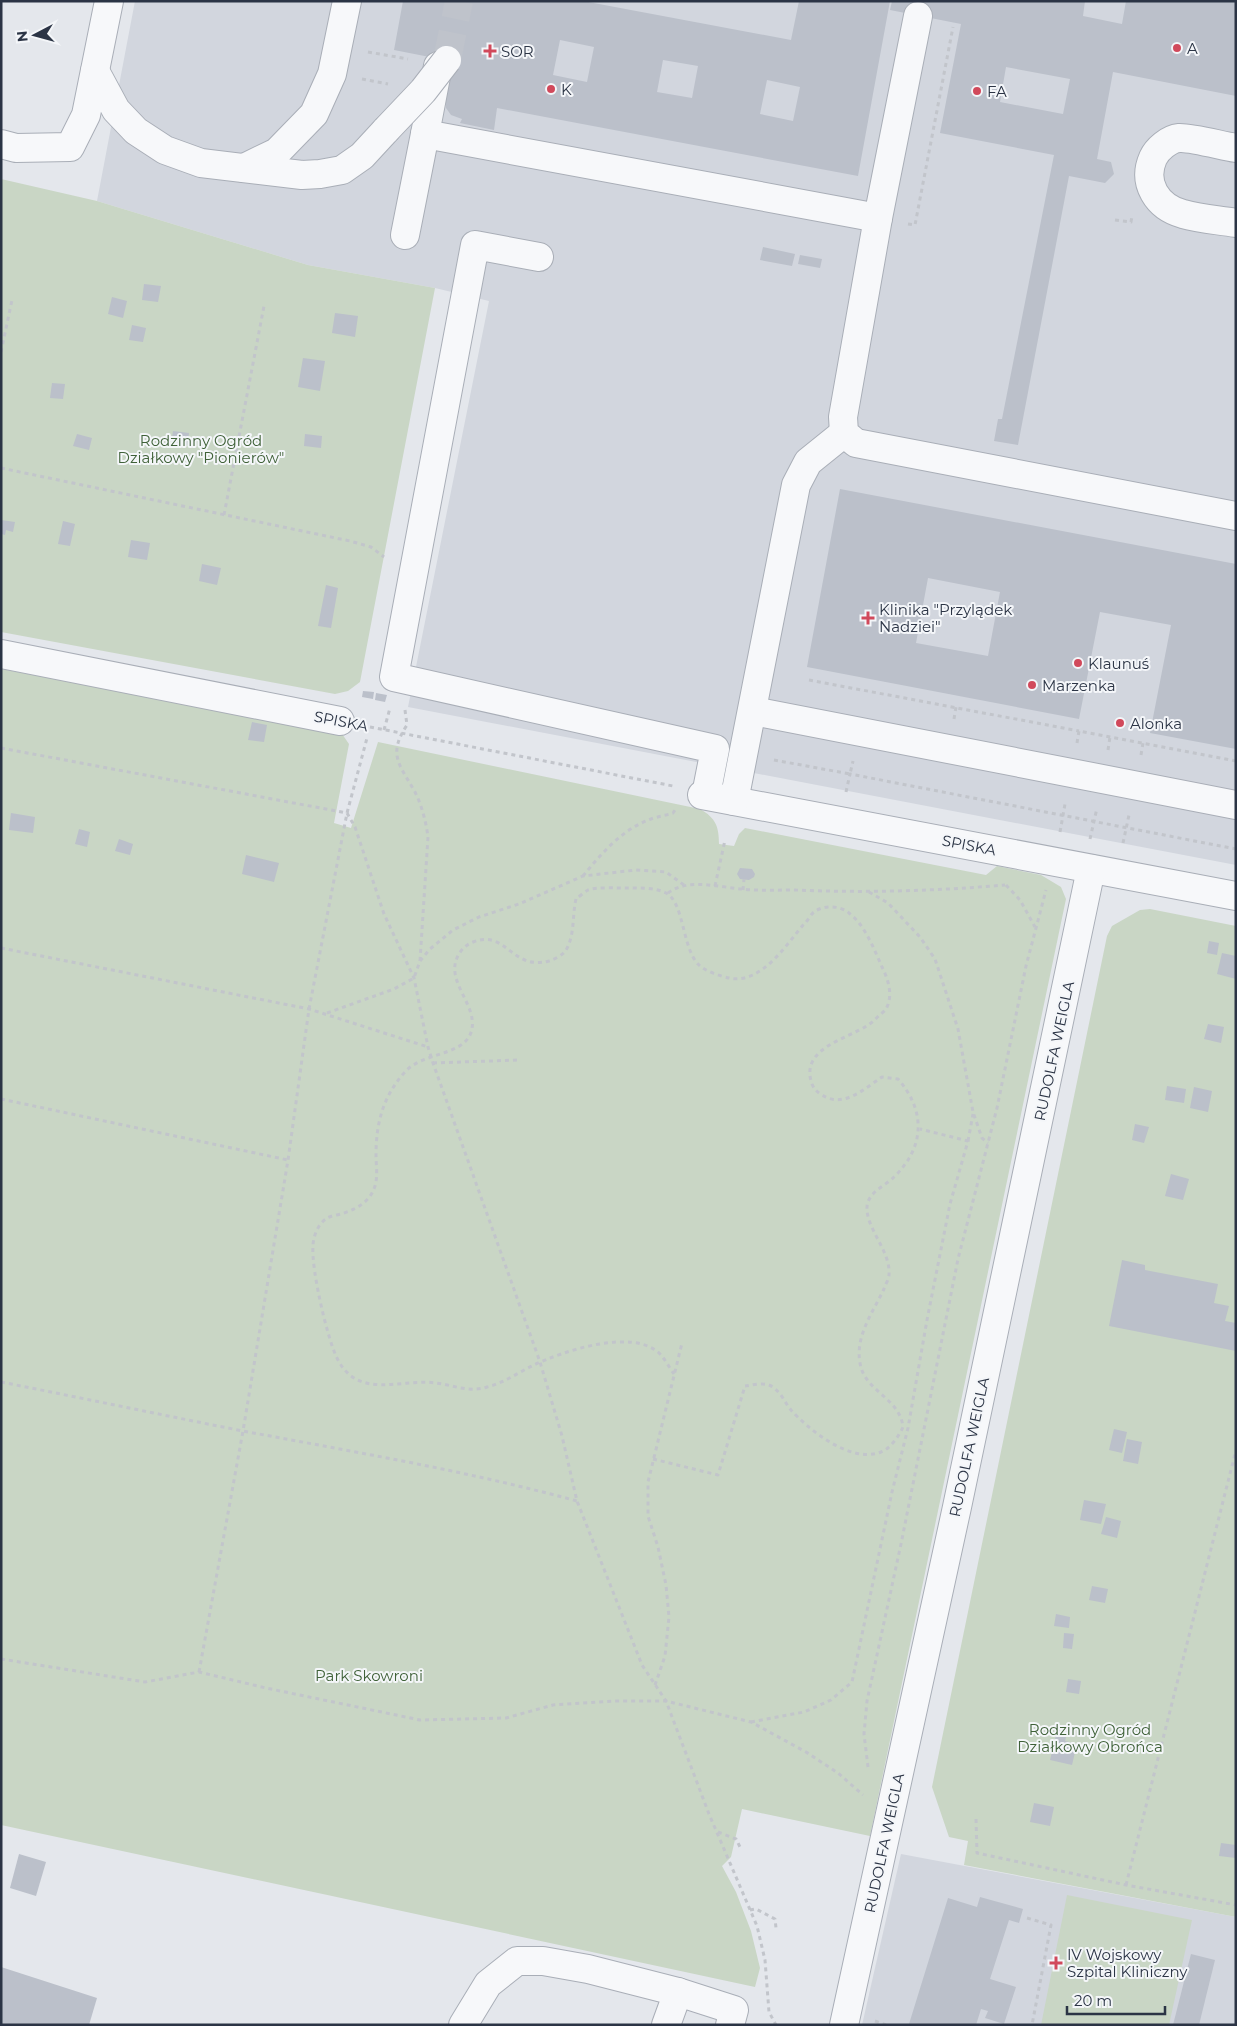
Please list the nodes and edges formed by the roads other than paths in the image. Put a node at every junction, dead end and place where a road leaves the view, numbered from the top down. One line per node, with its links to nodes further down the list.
1 (109, 1): 4 (street)
2 (346, 1): 8 (street)
3 (918, 16): 9 (street)
4 (95, 71): 6 (street); 8 (street)
5 (424, 134): 8 (street, bridge); 9 (street); 11 (street)
6 (1, 144)
7 (1236, 148): 10 (street)
8 (244, 168)
9 (878, 218): 13 (street)
10 (1236, 223)
11 (404, 235)
12 (539, 257): 18 (street, SPISKA)
13 (844, 433): 14 (street); 16 (street)
14 (1236, 516)
15 (1, 654): 17 (street, SPISKA)
16 (753, 711): 18 (street); 19 (street)
17 (340, 721)
18 (734, 801): 20 (street, SPISKA)
19 (1236, 805)
20 (1091, 868): 21 (street, SPISKA); 26 (street, RUDOLFA WEIGLA)
21 (1236, 896)
22 (678, 1992): 23 (street); 24 (street); 25 (street)
23 (463, 2025)
24 (666, 2025)
25 (730, 2025)
26 (844, 2025)

